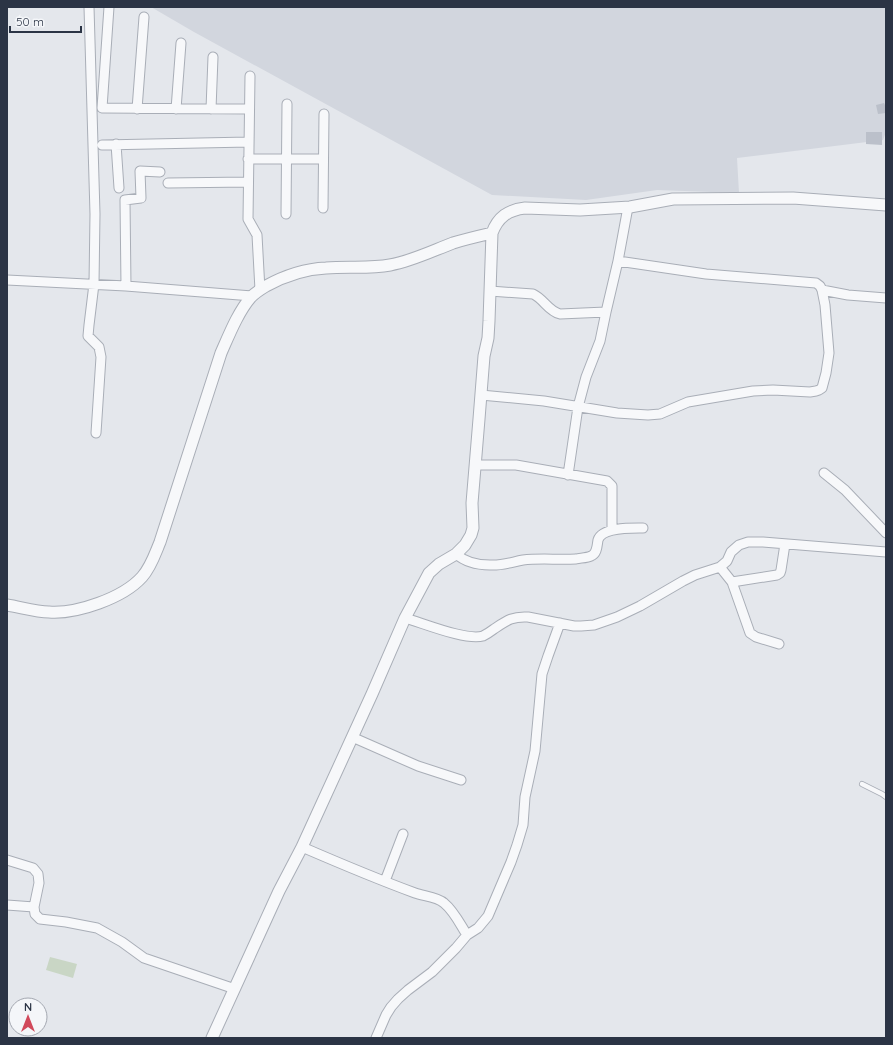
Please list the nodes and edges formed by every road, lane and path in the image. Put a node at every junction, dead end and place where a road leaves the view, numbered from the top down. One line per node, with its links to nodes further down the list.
1 (89, 7): 30 (street)
2 (109, 7): 8 (street)
3 (144, 17): 8 (street)
4 (181, 43): 9 (street)
5 (213, 57): 10 (street)
6 (250, 76): 11 (street)
7 (287, 104): 17 (street)
8 (137, 109): 9 (street)
9 (176, 109): 10 (street)
10 (211, 109): 11 (street)
11 (249, 109): 13 (street)
12 (324, 114): 18 (street)
13 (249, 142): 14 (street); 16 (street)
14 (116, 144): 15 (street); 22 (street)
15 (102, 145)
16 (248, 158): 17 (street); 21 (street)
17 (286, 159): 18 (street); 26 (street)
18 (323, 159): 25 (street)
19 (160, 172): 31 (street)
20 (168, 182): 21 (street)
21 (248, 182): 34 (street)
22 (119, 188)
23 (886, 205): 24 (street)
24 (628, 207): 27 (street); 28 (street)
25 (323, 208)
26 (286, 214)
27 (492, 233): 33 (street); 34 (street)
28 (618, 261): 32 (street); 36 (street)
29 (7, 280): 30 (street)
30 (94, 284): 31 (street); 39 (street)
31 (126, 286): 34 (street)
32 (822, 290): 35 (street); 38 (street)
33 (490, 291): 36 (street); 37 (street)
34 (256, 293): 51 (street)
35 (886, 298)
36 (606, 312): 38 (street)
37 (481, 394): 38 (street); 40 (street)
38 (578, 407): 42 (street)
39 (96, 433)
40 (475, 465): 42 (street); 48 (street)
41 (824, 473): 45 (street)
42 (568, 474): 44 (street)
43 (643, 528): 44 (street)
44 (612, 530): 48 (street)
45 (886, 533)
46 (785, 544): 47 (street); 49 (street); 50 (street)
47 (886, 551)
48 (456, 554): 52 (street)
49 (720, 567): 50 (street); 53 (street)
50 (732, 582): 54 (street)
51 (7, 605)
52 (405, 618): 53 (street); 55 (street)
53 (560, 623): 65 (street)
54 (779, 644)
55 (352, 737): 56 (street); 60 (street)
56 (461, 780)
57 (862, 784): 58 (lane)
58 (886, 797)
59 (403, 834): 62 (street)
60 (302, 847): 62 (street); 66 (street)
61 (7, 860): 64 (street)
62 (385, 880): 65 (street)
63 (7, 905): 64 (street)
64 (34, 907): 66 (street)
65 (467, 935): 68 (street)
66 (235, 989): 67 (street)
67 (212, 1038)
68 (376, 1038)

